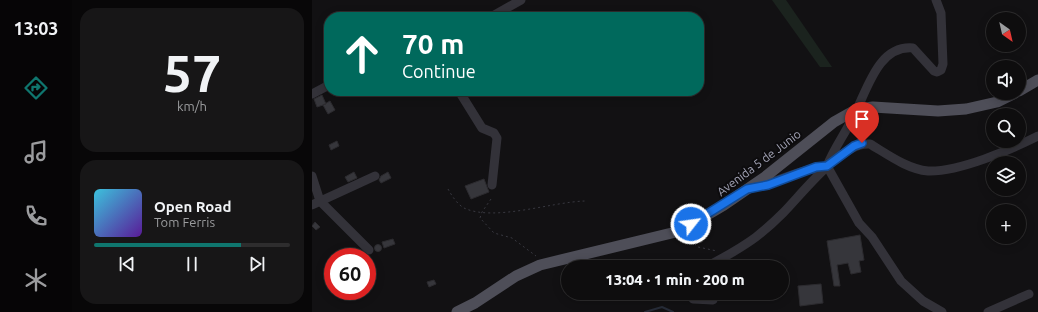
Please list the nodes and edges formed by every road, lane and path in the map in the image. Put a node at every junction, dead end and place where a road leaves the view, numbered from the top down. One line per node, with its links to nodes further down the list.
1 (521, 0): 3 (street)
2 (936, 0): 10 (street)
3 (500, 12)
4 (1038, 80): 5 (main road)
5 (1026, 87)
6 (324, 88): 7 (street)
7 (312, 94)
8 (462, 96): 15 (street)
9 (1001, 100): 10 (main road, Avenida 5 de Junio)
10 (857, 109): 12 (street); 17 (main road, Avenida 5 de Junio)
11 (1038, 136): 12 (street)
12 (827, 166): 17 (street); 25 (street); 29 (street)
13 (312, 176): 20 (street)
14 (375, 176): 20 (street)
15 (492, 185)
16 (448, 189): 21 (path)
17 (747, 189): 22 (main road, Avenida 5 de Junio)
18 (491, 199): 21 (path)
19 (585, 201): 21 (path)
20 (316, 203): 23 (street)
21 (482, 212): 26 (path)
22 (680, 231): 24 (path); 26 (main road, Avenida 5 de Junio)
23 (367, 248)
24 (716, 251)
25 (720, 260)
26 (546, 264): 28 (main road, Avenida 5 de Junio)
27 (1029, 294): 30 (street)
28 (457, 312)
29 (942, 312)
30 (988, 312)

